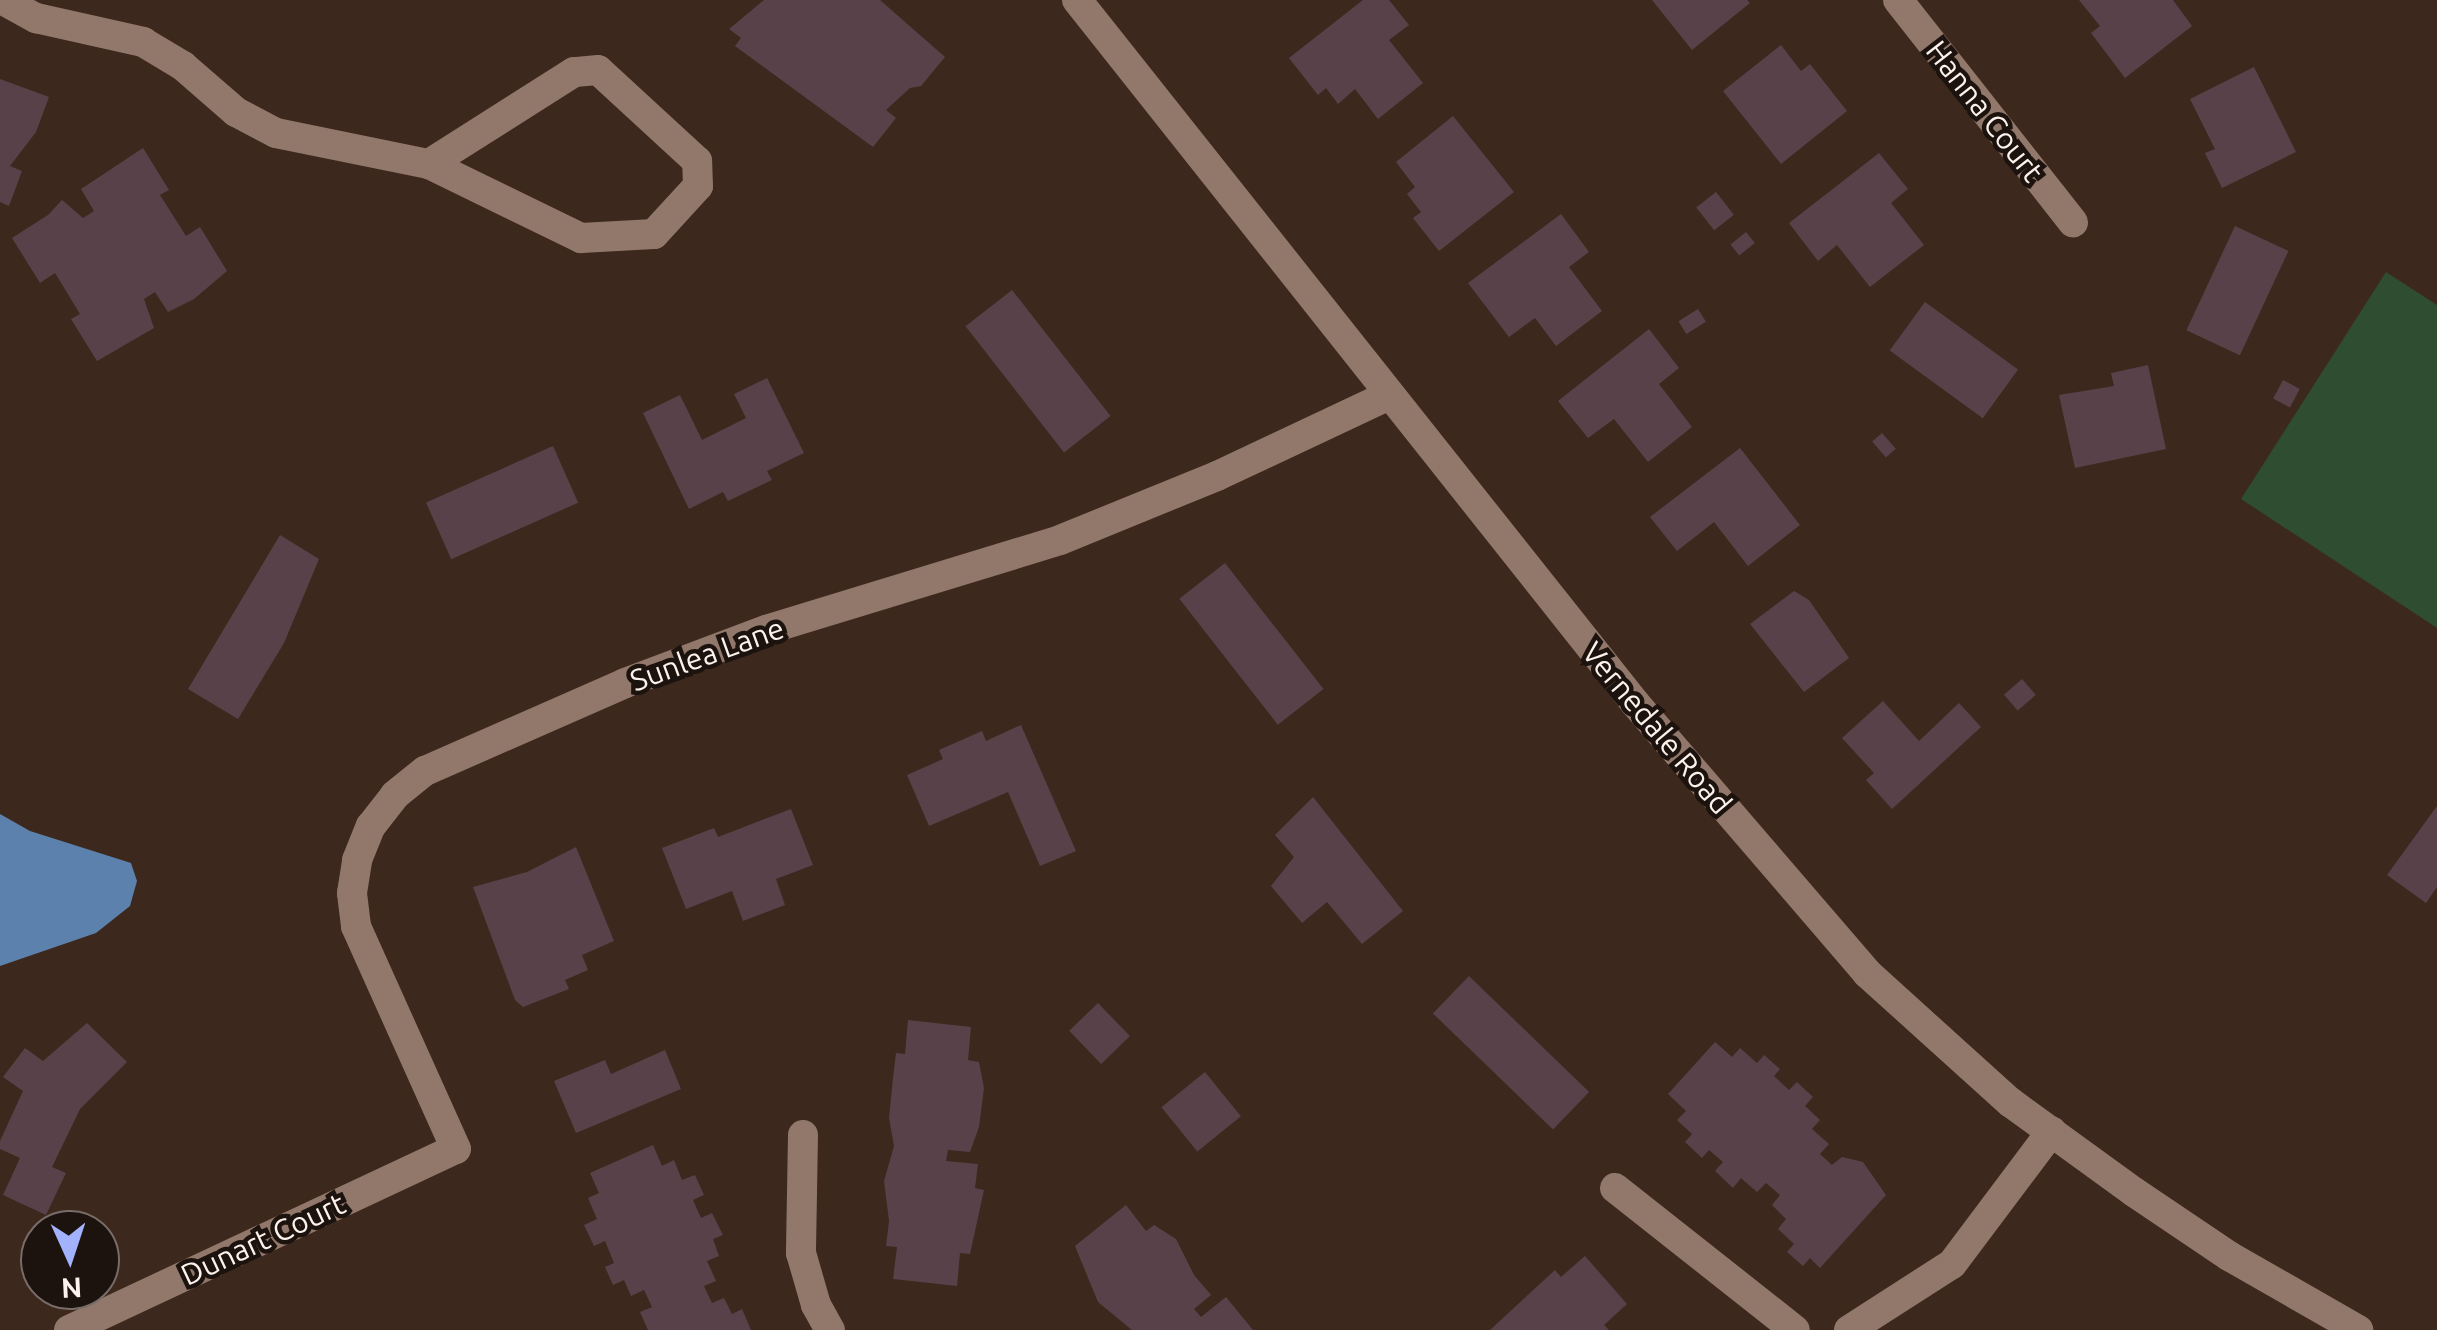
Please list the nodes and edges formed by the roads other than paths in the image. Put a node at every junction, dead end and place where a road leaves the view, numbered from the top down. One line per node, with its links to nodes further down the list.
1 (3, 0): 4 (street)
2 (1076, 0): 6 (street, Vernedale Road)
3 (1898, 0): 5 (street, Hanna Court)
4 (429, 164): 4 (street)
5 (2073, 222)
6 (1389, 395): 7 (street, Vernedale Road); 9 (street, Sunlea Lane)
7 (2052, 1131): 14 (street); 15 (street, Vernedale Road)
8 (803, 1135): 12 (street)
9 (456, 1149): 11 (street, Dunart Court)
10 (1616, 1188): 13 (street)
11 (69, 1330)
12 (830, 1330)
13 (1795, 1330)
14 (1848, 1330)
15 (2358, 1330)

